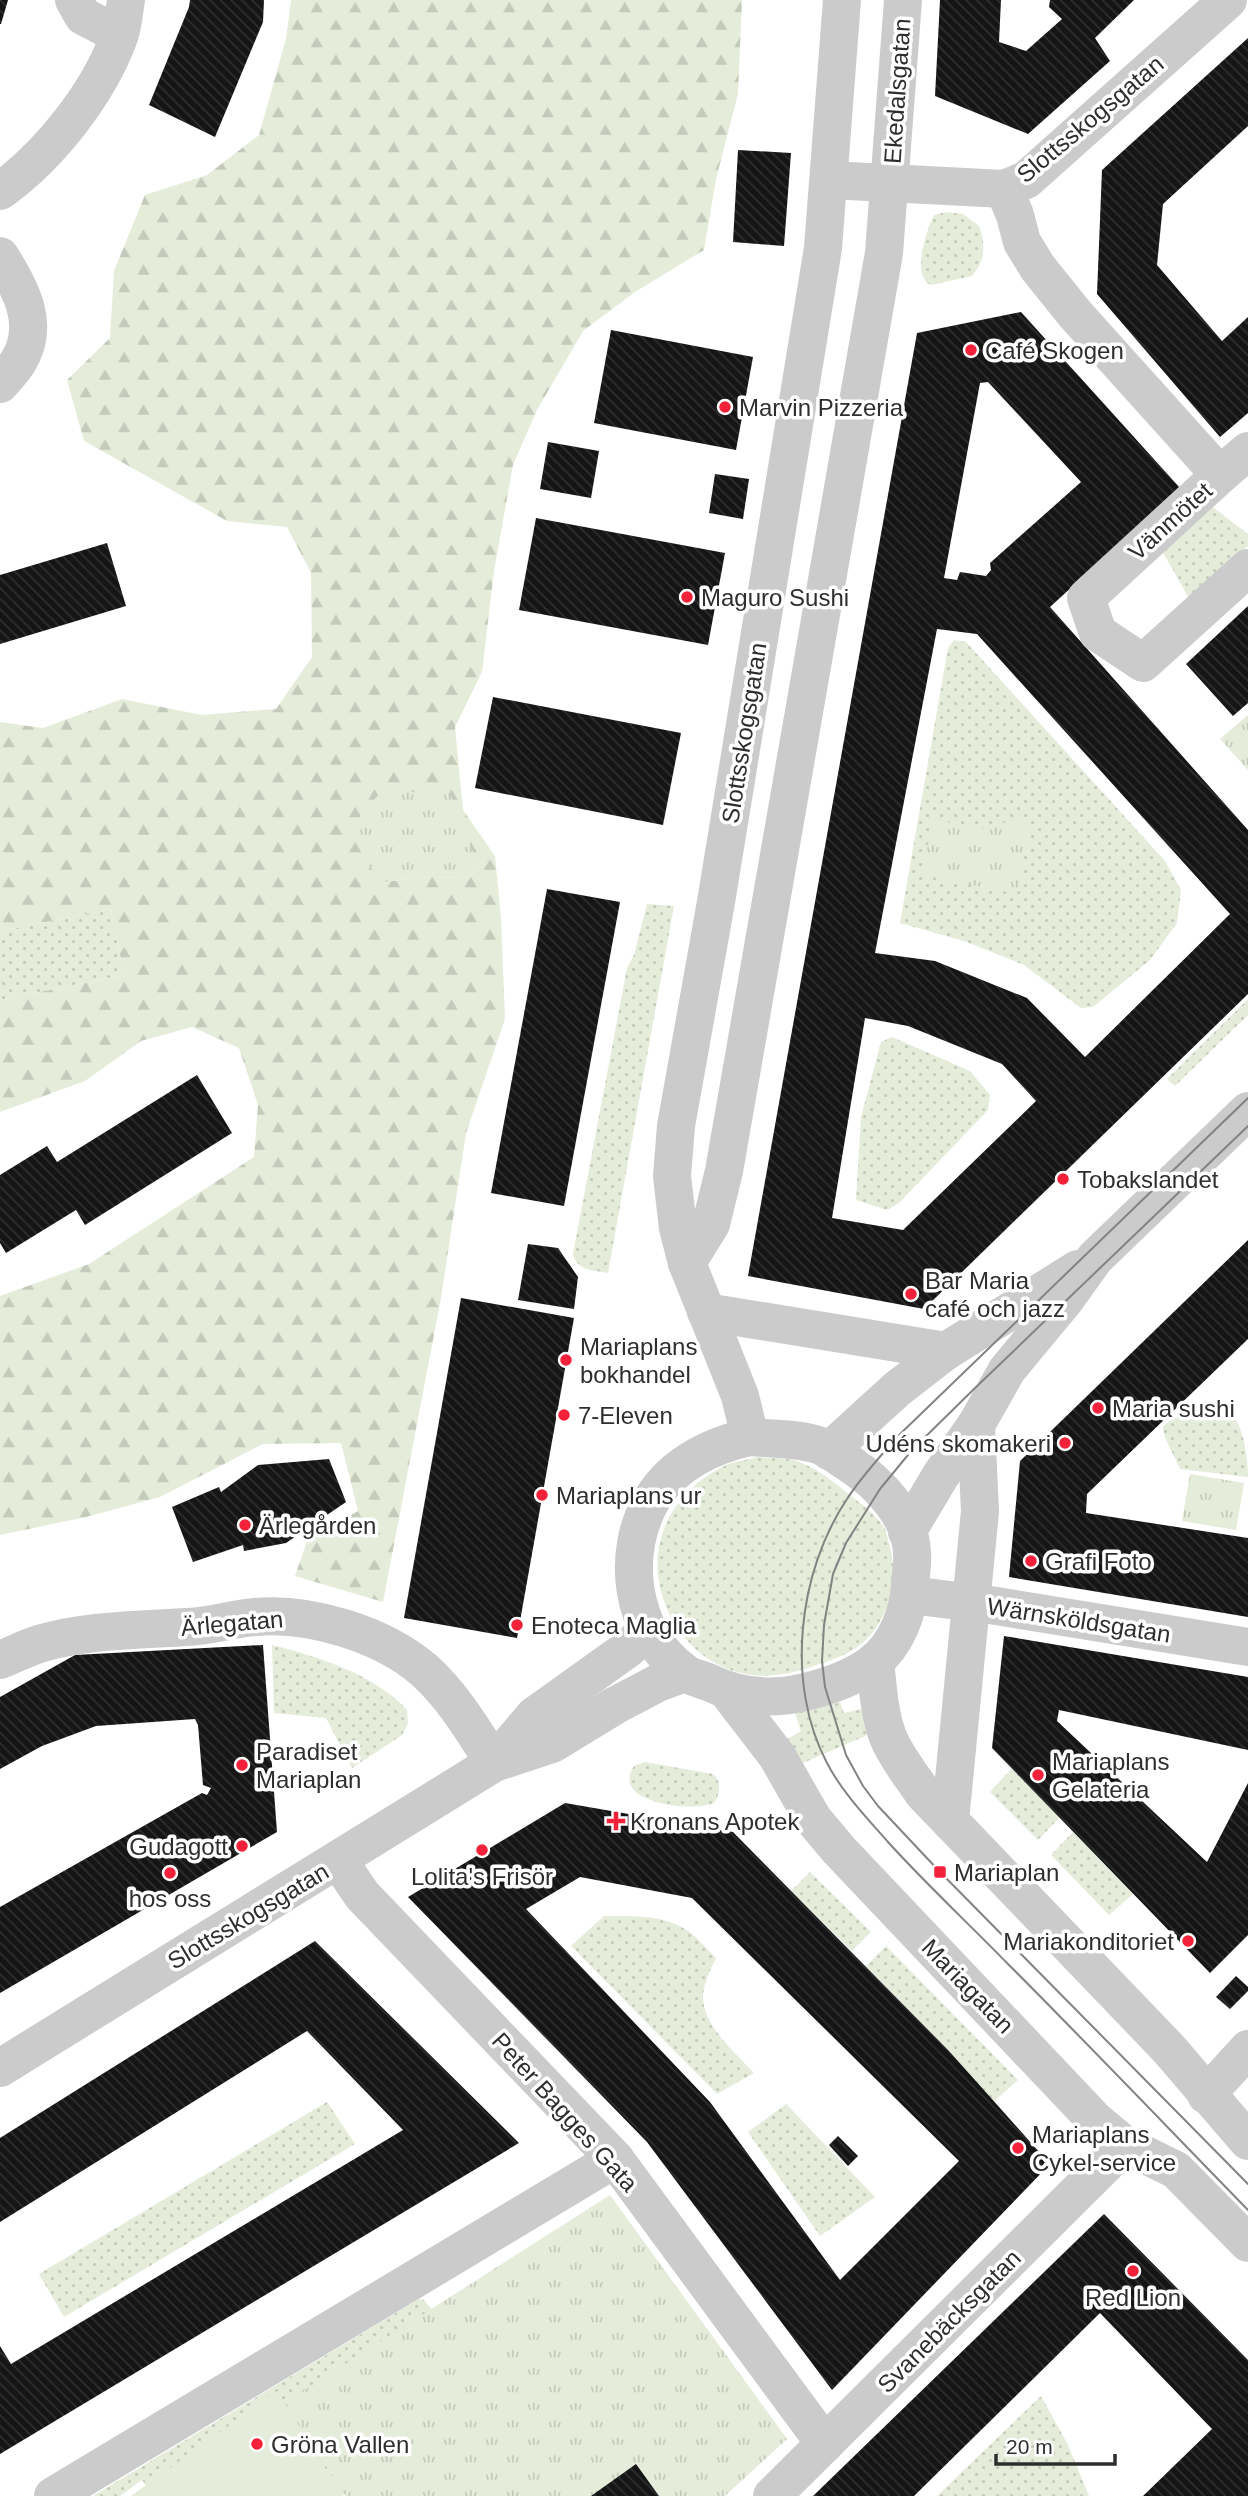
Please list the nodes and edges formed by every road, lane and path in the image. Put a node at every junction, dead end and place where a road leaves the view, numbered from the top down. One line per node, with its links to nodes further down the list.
1 (74, 0): 5 (street)
2 (842, 0): 6 (street)
3 (903, 0): 7 (street, Ekedalsgatan)
4 (1228, 0): 8 (street, Slottsskogsgatan)
5 (123, 18): 9 (street)
6 (829, 180): 7 (street, Slottsskogsgatan); 16 (street, Slottsskogsgatan)
7 (891, 182): 8 (street, Slottsskogsgatan); 16 (street)
8 (1004, 189): 12 (street, Vänmötet)
9 (0, 191)
10 (0, 256): 11 (street)
11 (0, 384)
12 (1234, 463): 13 (street, Vänmötet)
13 (1248, 568)
14 (1248, 1111): 15 (street)
15 (1095, 1258): 18 (street); 19 (street)
16 (687, 1263): 17 (street, Slottsskogsgatan)
17 (706, 1312): 18 (street); 20 (street, Slottsskogsgatan)
18 (946, 1351): 21 (street)
19 (976, 1425): 22 (street); 24 (street)
20 (750, 1437): 21 (street); 25 (street)
21 (829, 1451): 22 (street)
22 (907, 1532): 23 (street)
23 (910, 1595): 24 (street, Wärnsköldsgatan); 28 (street)
24 (973, 1603): 26 (street, Wärnsköldsgatan); 32 (street)
25 (646, 1630): 29 (street); 31 (street, Slottsskogsgatan)
26 (1248, 1647)
27 (0, 1660): 31 (street, Ärlegatan)
28 (875, 1661): 30 (street); 32 (street)
29 (685, 1674): 30 (street); 31 (street, Slottsskogsgatan)
30 (727, 1691): 38 (street, Mariagatan)
31 (494, 1763): 33 (street, Slottsskogsgatan)
32 (950, 1821): 36 (street)
33 (339, 1861): 35 (street, Slottsskogsgatan); 39 (street, Peter Bagges Gata)
34 (1248, 2049): 36 (street)
35 (0, 2068)
36 (1206, 2095): 37 (street)
37 (1248, 2141)
38 (1125, 2145): 40 (street, Mariagatan); 41 (street, Svanebäcksgatan)
39 (615, 2159): 41 (street, Peter Bagges Gata); 42 (street)
40 (1248, 2243)
41 (825, 2444): 43 (street, Svanebäcksgatan)
42 (53, 2496)
43 (772, 2496)

